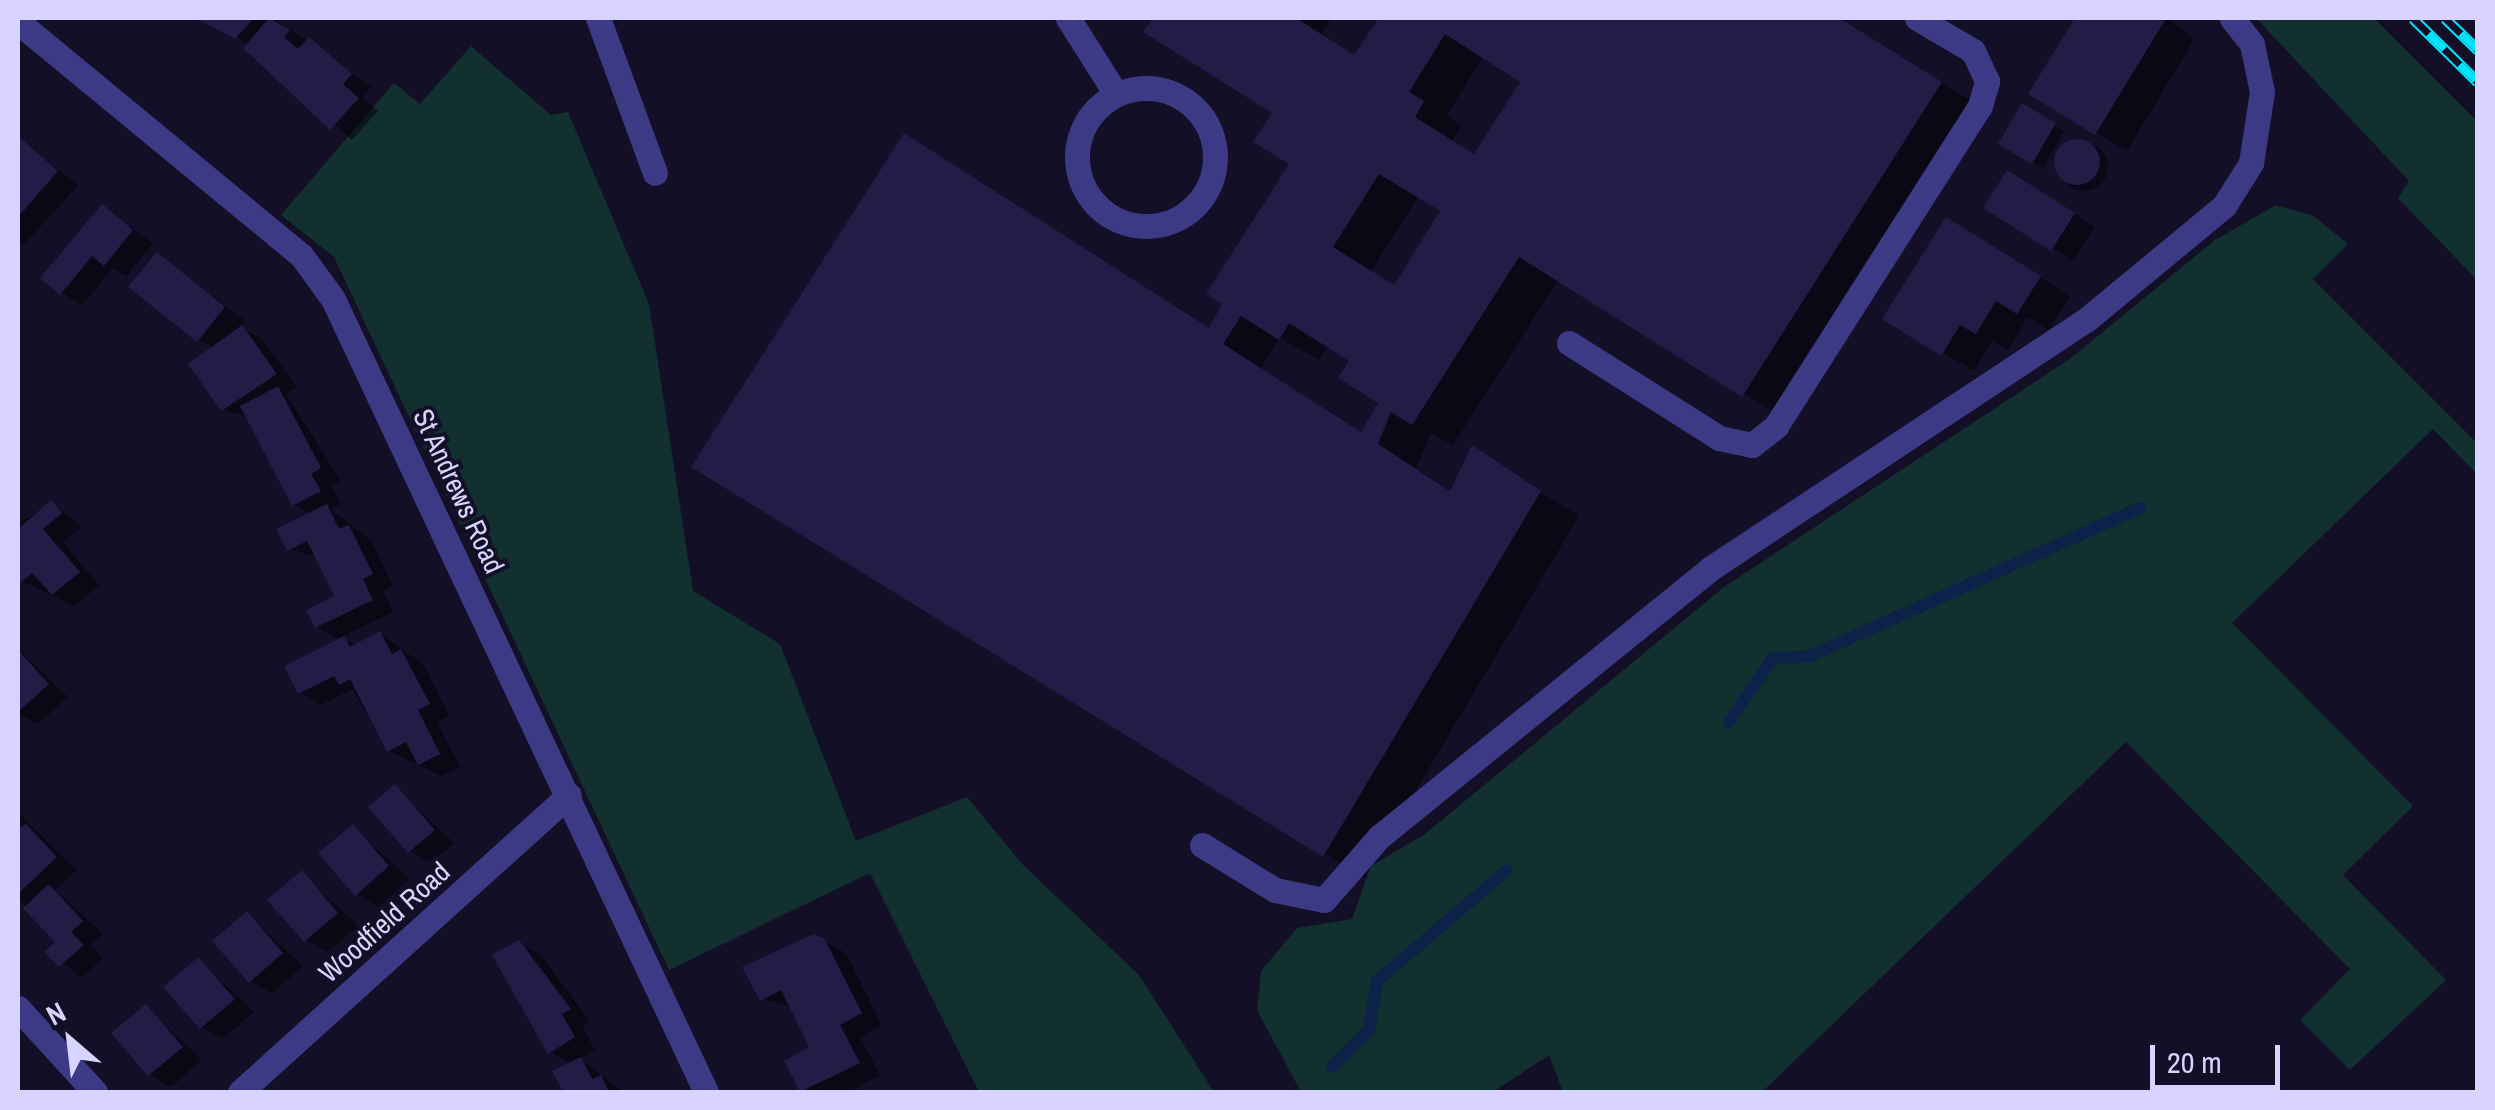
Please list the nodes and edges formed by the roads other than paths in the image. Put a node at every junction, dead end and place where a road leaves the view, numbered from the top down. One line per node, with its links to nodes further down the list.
1 (598, 18): 7 (street)
2 (1068, 18): 6 (street)
3 (1918, 18): 8 (street)
4 (2232, 18): 10 (street)
5 (18, 22): 9 (street, St Andrews Road)
6 (1116, 94): 6 (street)
7 (655, 173)
8 (1568, 343)
9 (569, 796): 13 (street, Woodfield Road); 14 (street, St Andrews Road)
10 (1202, 846)
11 (18, 1008): 12 (street)
12 (95, 1092)
13 (240, 1092)
14 (706, 1092)

